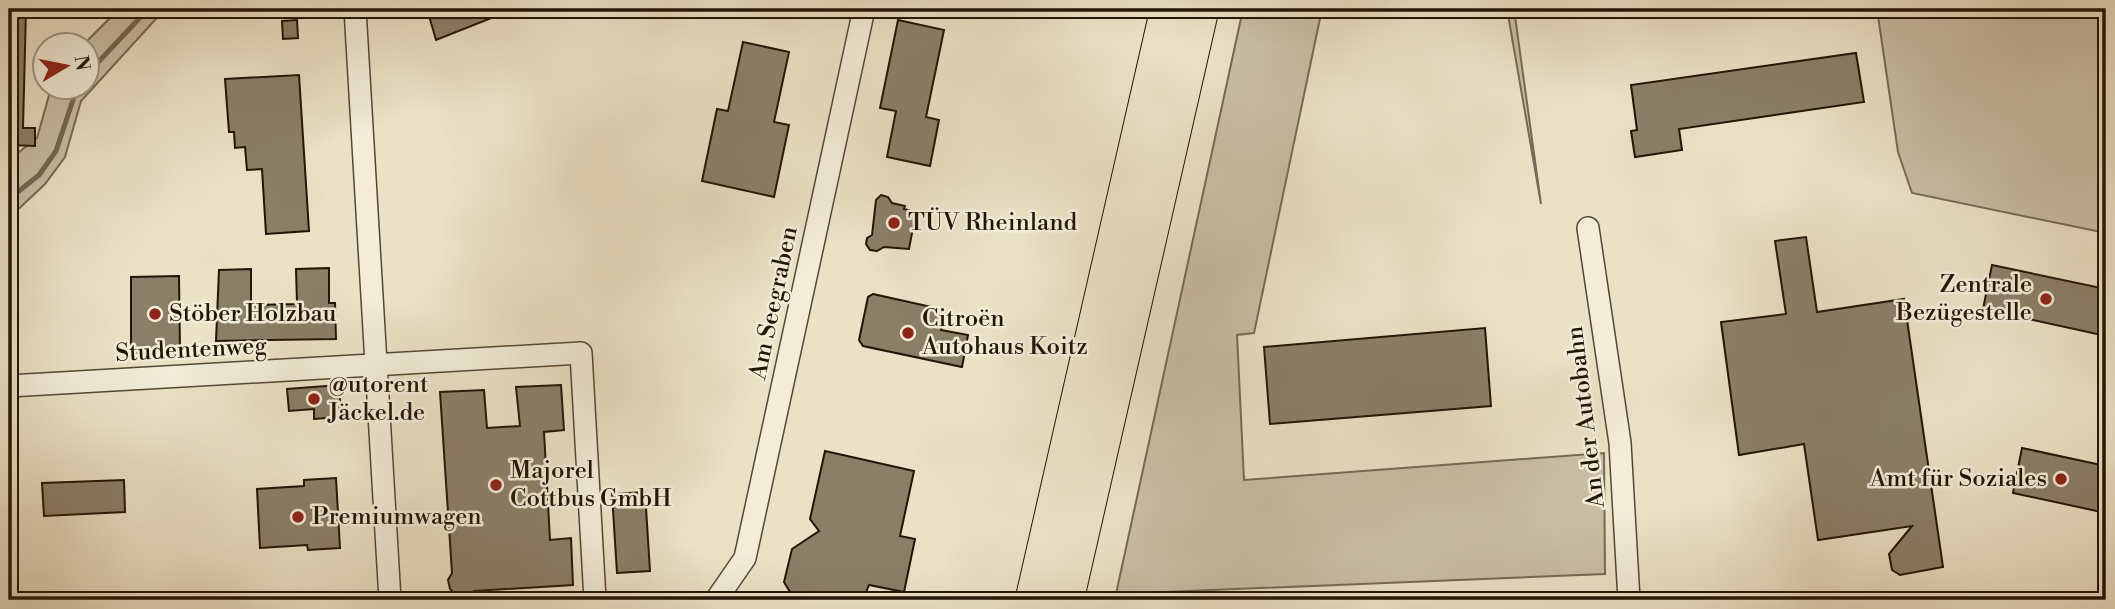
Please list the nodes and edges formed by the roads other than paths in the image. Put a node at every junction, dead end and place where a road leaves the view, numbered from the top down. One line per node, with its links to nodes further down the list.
1 (355, 9): 6 (street)
2 (864, 9): 10 (street, Am Seegraben)
3 (1169, 9): 11 (highway)
4 (1200, 9): 12 (highway)
5 (1588, 228): 13 (street, An der Autobahn)
6 (377, 366): 7 (street, Studentenweg); 8 (street); 9 (street)
7 (9, 386)
8 (390, 600)
9 (596, 600)
10 (716, 600)
11 (1034, 600)
12 (1065, 600)
13 (1629, 600)

